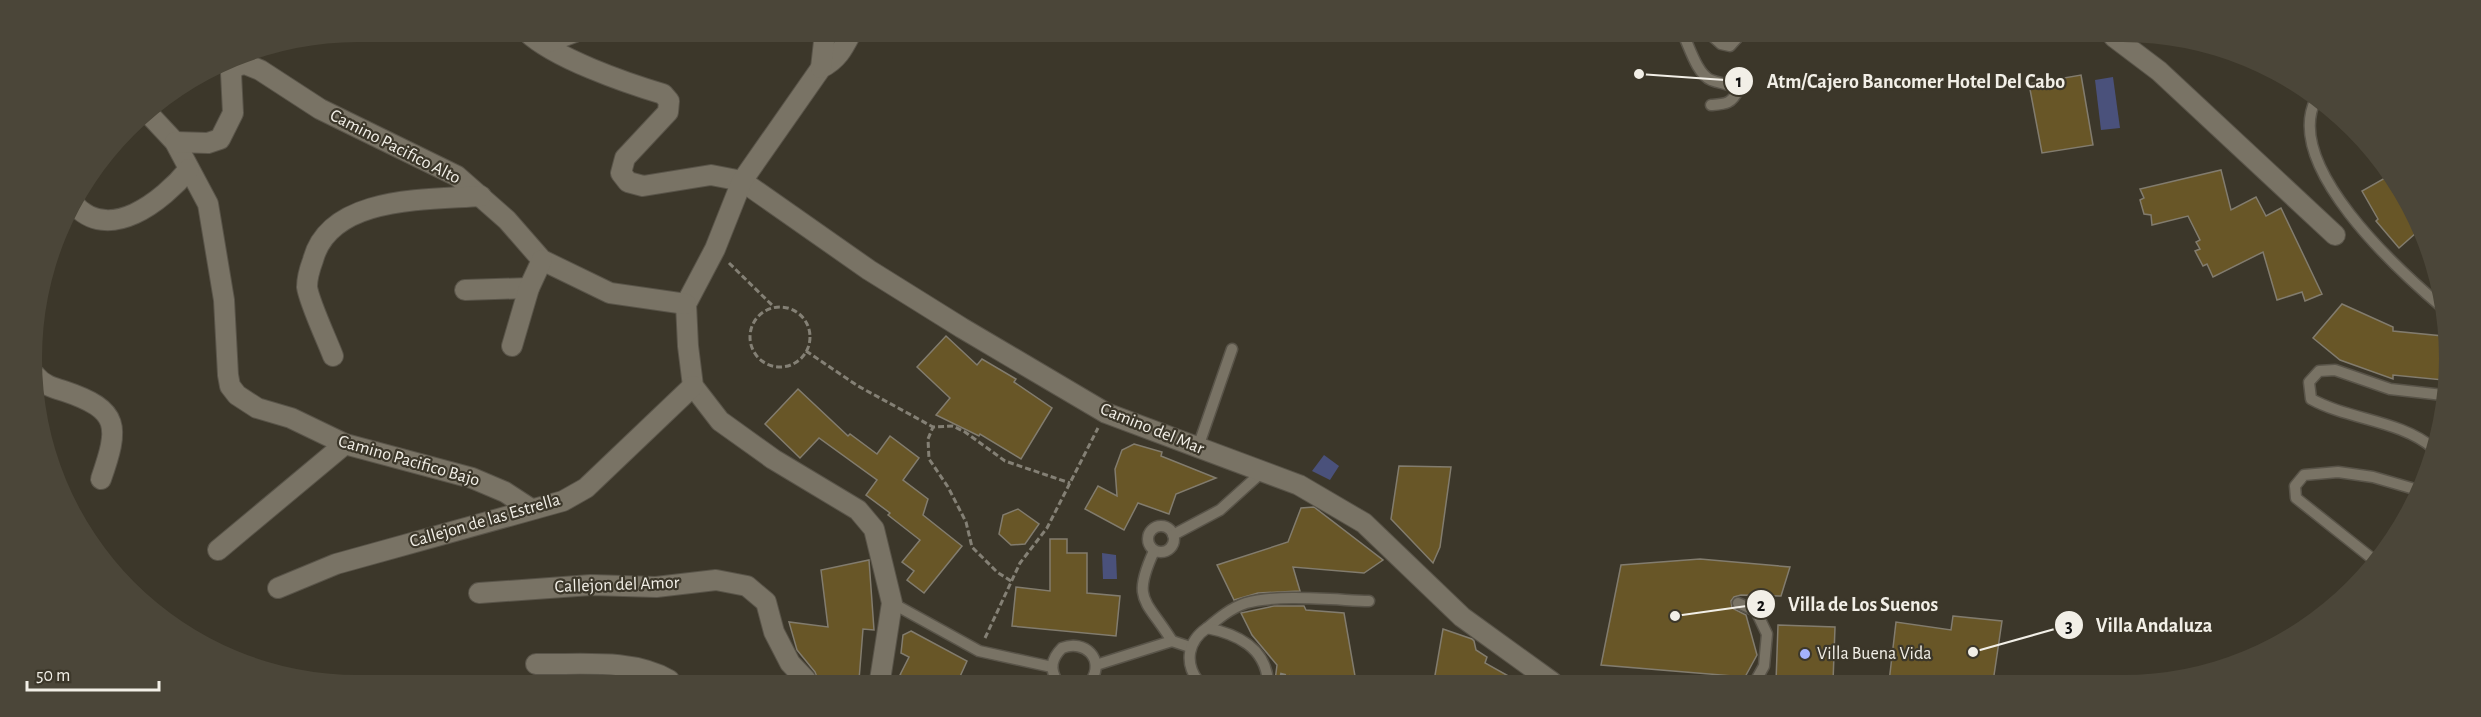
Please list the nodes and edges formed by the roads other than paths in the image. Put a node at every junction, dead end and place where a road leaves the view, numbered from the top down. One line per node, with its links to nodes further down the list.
1 (540, 42): 9 (street)
2 (548, 42): 9 (street)
3 (824, 42): 12 (street)
4 (846, 42): 12 (street)
5 (1687, 42): 13 (lane)
6 (1719, 42): 7 (lane)
7 (1734, 42)
8 (2119, 42): 21 (street)
9 (543, 44): 18 (street)
10 (239, 65): 19 (street, Camino Pacifico Alto)
11 (236, 67): 16 (street, Camino Pacifico Alto)
12 (821, 68): 18 (street)
13 (1711, 105)
14 (2313, 105): 25 (lane)
15 (153, 118): 16 (street, Camino Pacifico Bajo)
16 (175, 142): 17 (street, Camino Pacifico Bajo)
17 (189, 169): 20 (street); 33 (street, Camino Pacifico Bajo)
18 (742, 181): 26 (street); 35 (street, Camino del Mar)
19 (481, 196): 22 (street, Camino Pacifico Alto); 29 (street)
20 (80, 209)
21 (2335, 235)
22 (542, 260): 23 (street); 26 (street, Camino Pacifico Alto)
23 (529, 288): 24 (street); 27 (street)
24 (465, 290)
25 (2433, 300)
26 (686, 304): 31 (street)
27 (512, 346)
28 (1232, 349): 35 (lane)
29 (333, 356)
30 (43, 382): 37 (street)
31 (693, 386): 39 (street, Callejon de las Estrella); 47 (street)
32 (2437, 394): 34 (lane)
33 (345, 444): 39 (street, Camino Pacifico Bajo); 41 (street)
34 (2427, 444)
35 (1198, 447): 36 (street, Camino del Mar)
36 (1261, 472): 40 (lane); 62 (street, Camino del Mar)
37 (101, 479)
38 (2411, 488): 43 (lane)
39 (531, 509): 44 (street, Callejon de las Estrella)
40 (1173, 535): 42 (lane); 42 (lane)
41 (218, 550)
42 (1154, 551): 50 (lane)
43 (2369, 556)
44 (278, 588)
45 (479, 593): 56 (street, Callejon del Amor)
46 (1369, 601): 49 (lane)
47 (892, 603): 54 (lane); 57 (street)
48 (1738, 603): 63 (lane)
49 (1207, 628): 51 (lane); 61 (lane)
50 (1172, 641): 51 (lane); 53 (lane)
51 (1190, 647): 60 (lane)
52 (536, 664): 55 (street)
53 (1096, 665): 54 (lane); 59 (lane)
54 (1052, 667): 58 (lane)
55 (661, 675)
56 (801, 675)
57 (881, 675)
58 (1055, 675)
59 (1093, 675)
60 (1194, 675)
61 (1267, 675)
62 (1542, 675)
63 (1759, 675)

